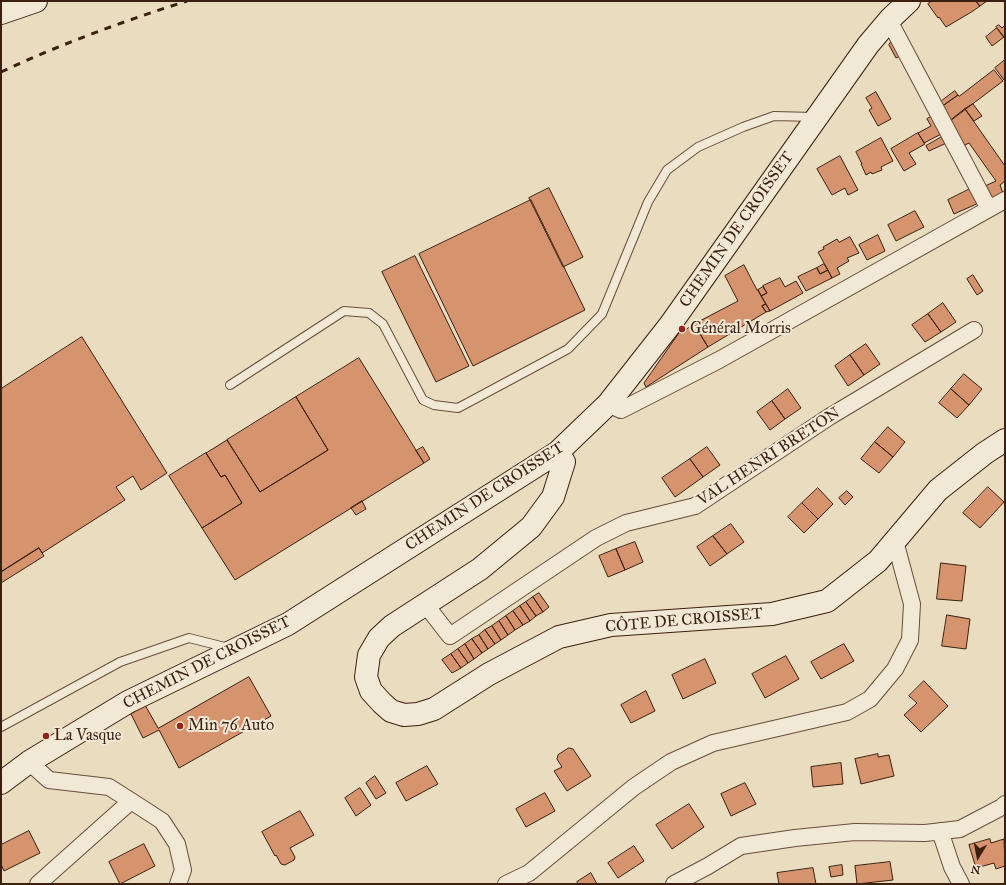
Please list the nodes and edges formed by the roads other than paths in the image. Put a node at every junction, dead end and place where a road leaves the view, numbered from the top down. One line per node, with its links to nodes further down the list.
1 (36, 1): 3 (street)
2 (909, 1): 4 (street, CHEMIN DE CROISSET)
3 (1, 13)
4 (890, 19): 5 (street, CHEMIN DE CROISSET); 7 (street)
5 (817, 117): 9 (lane); 10 (street, CHEMIN DE CROISSET)
6 (1005, 200): 7 (street)
7 (989, 209): 10 (street)
8 (974, 330): 14 (street, VAL HENRI BRETON)
9 (230, 385)
10 (608, 404): 12 (street, CHEMIN DE CROISSET)
11 (1005, 440): 13 (street, CÔTE DE CROISSET)
12 (558, 452): 14 (street, CÔTE DE CROISSET); 15 (street, CHEMIN DE CROISSET)
13 (895, 541): 14 (street, CÔTE DE CROISSET); 24 (street)
14 (425, 604)
15 (235, 649): 16 (lane); 17 (street, CHEMIN DE CROISSET)
16 (1, 727)
17 (29, 762): 18 (street, CHEMIN DE CROISSET); 19 (street)
18 (1, 783)
19 (131, 801): 22 (street); 23 (street)
20 (1005, 804): 21 (street)
21 (940, 831): 25 (street); 26 (street)
22 (38, 884)
23 (178, 884)
24 (506, 884)
25 (674, 884)
26 (961, 884)

